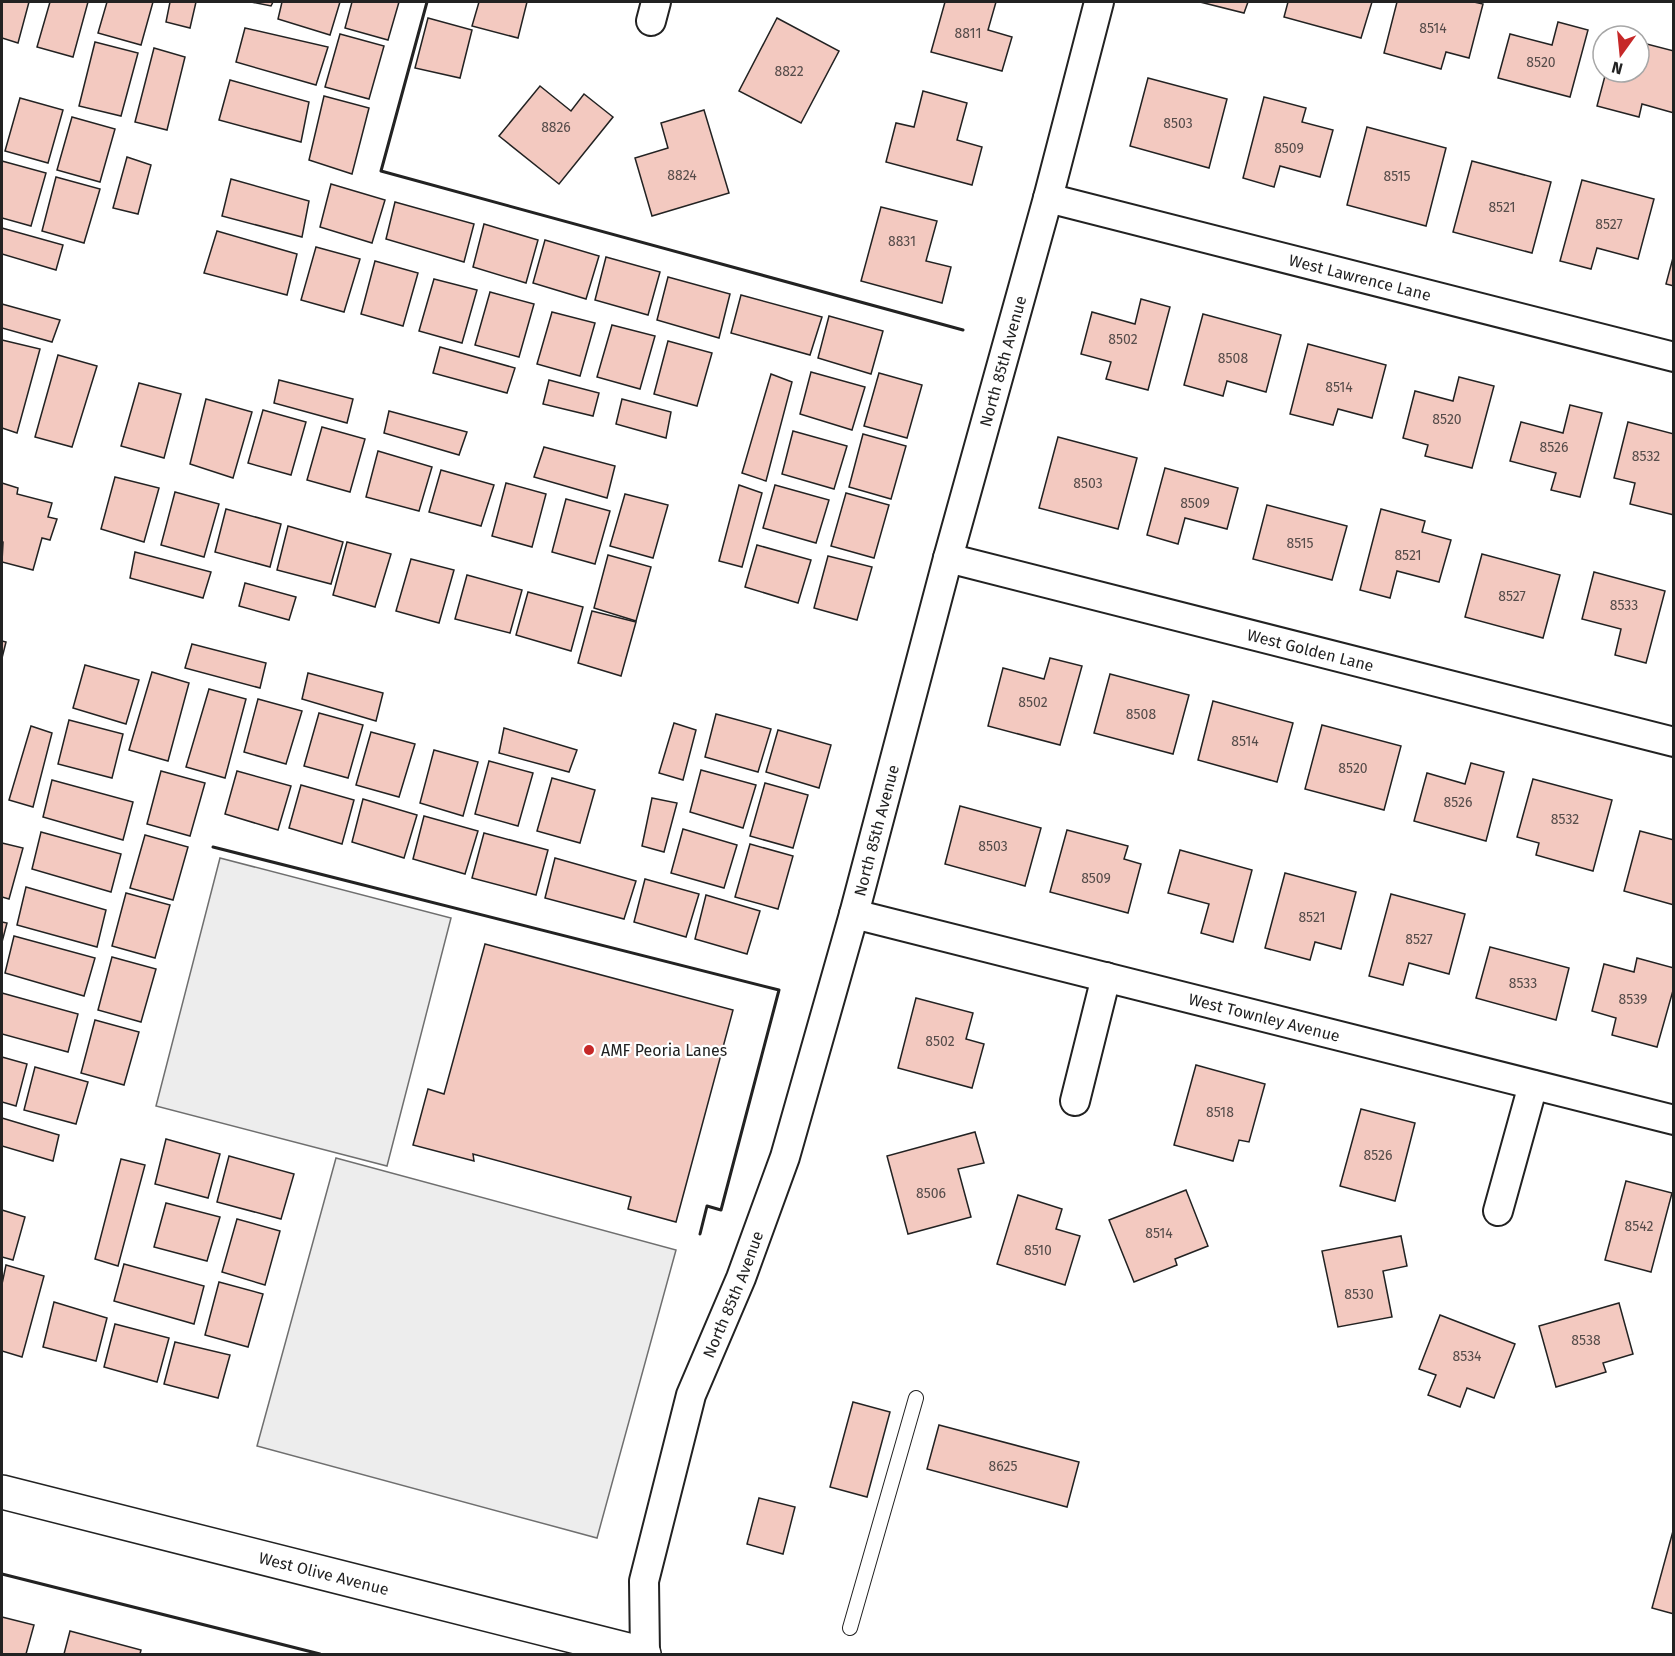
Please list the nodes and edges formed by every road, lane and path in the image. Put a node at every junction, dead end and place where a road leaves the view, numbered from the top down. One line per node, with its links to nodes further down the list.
1 (1099, 2): 2 (street, North 85th Avenue)
2 (1048, 198): 3 (street, West Lawrence Lane); 4 (street, North 85th Avenue)
3 (1674, 357)
4 (948, 558): 5 (street, West Golden Lane); 6 (street, North 85th Avenue)
5 (1674, 742)
6 (854, 914): 7 (street, West Townley Avenue); 15 (street, North 85th Avenue)
7 (1106, 977): 8 (street, West Townley Avenue); 9 (street)
8 (1533, 1085): 10 (street, West Townley Avenue); 11 (street)
9 (1075, 1101)
10 (1674, 1120)
11 (1498, 1211)
12 (916, 1398): 14 (lane)
13 (2, 1492): 15 (main road, West Olive Avenue)
14 (850, 1628)
15 (644, 1654)

